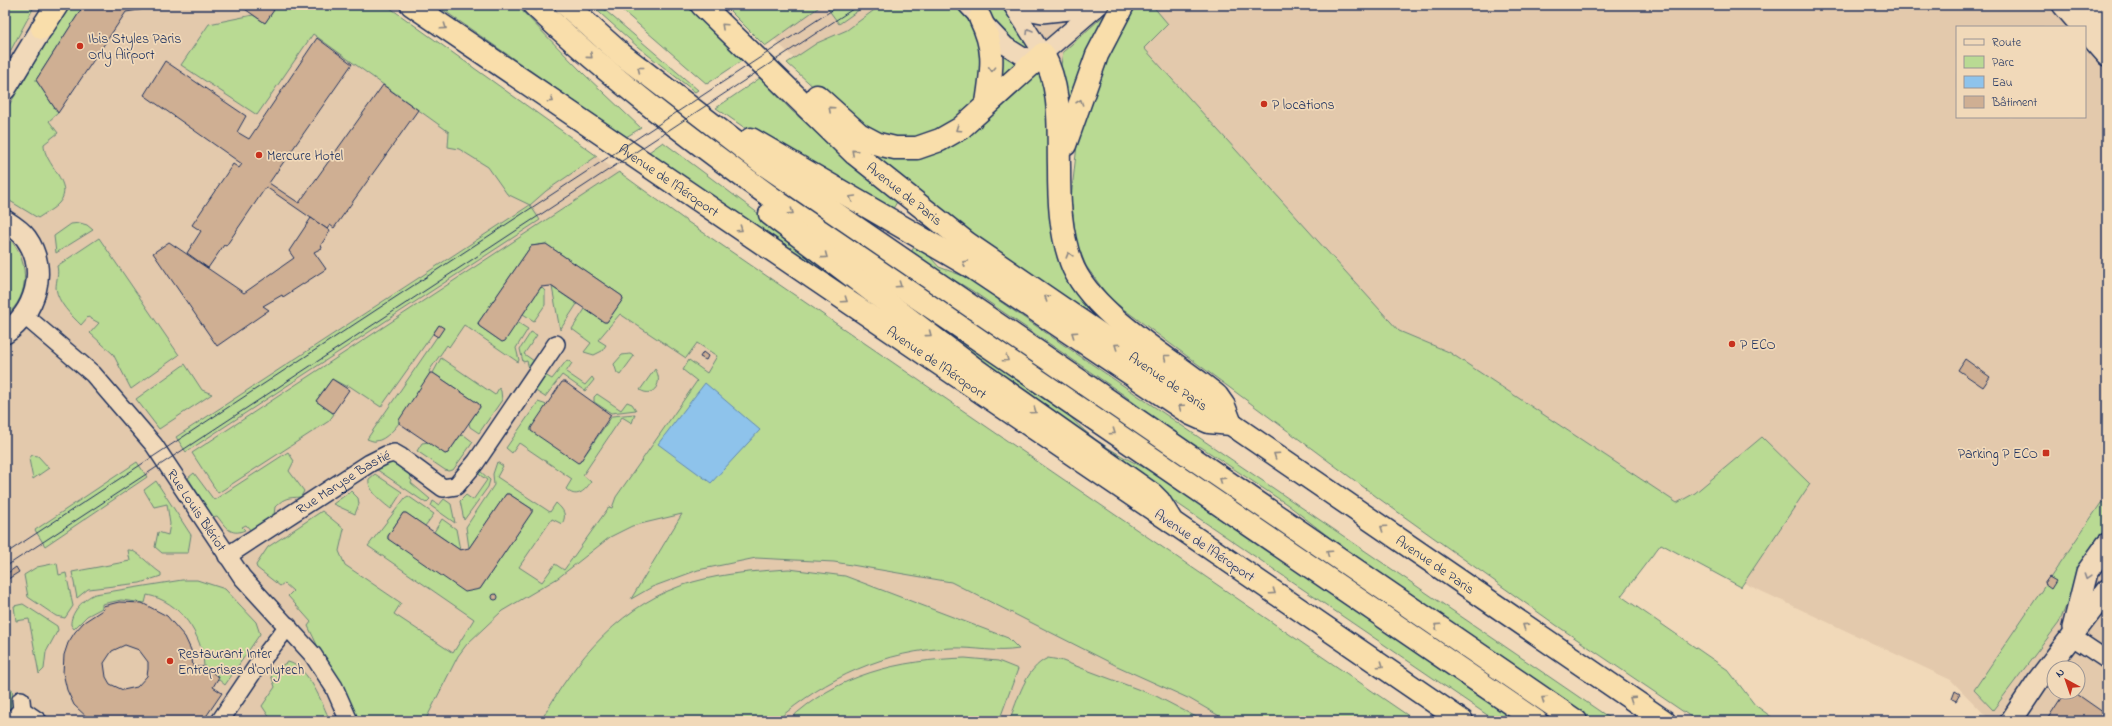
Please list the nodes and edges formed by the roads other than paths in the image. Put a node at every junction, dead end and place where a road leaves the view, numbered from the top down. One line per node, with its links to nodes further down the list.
1 (50, 5): 15 (highway)
2 (57, 5): 15 (highway)
3 (412, 5): 31 (highway, Avenue de l'Aéroport, one-way to 31)
4 (534, 5): 24 (highway, one-way to 24)
5 (566, 5): 22 (highway, one-way to 5)
6 (702, 5): 18 (highway, Avenue de Paris, one-way to 6)
7 (1091, 5): 12 (street)
8 (1100, 5): 19 (street)
9 (1123, 5): 25 (highway, one-way to 9)
10 (2063, 5): 14 (street)
11 (2085, 5): 16 (street)
12 (1014, 7): 19 (street, one-way to 12)
13 (974, 12): 19 (street); 23 (highway, one-way to 23)
14 (2081, 26)
15 (42, 28): 21 (street)
16 (2107, 30)
17 (2086, 31): 20 (street)
18 (747, 48): 23 (highway, one-way to 18); 30 (highway, Avenue de Paris, one-way to 18)
19 (1043, 54): 23 (highway); 25 (highway)
20 (2107, 55)
21 (5, 89)
22 (671, 93): 30 (highway, one-way to 22); 44 (highway, one-way to 22)
23 (987, 103)
24 (692, 139): 31 (highway, one-way to 31); 43 (highway, one-way to 43)
25 (1059, 166): 30 (highway, one-way to 25)
26 (5, 220): 27 (street)
27 (25, 316): 28 (street); 33 (street, Rue Louis Blériot)
28 (5, 333)
29 (556, 344): 33 (street, Rue Maryse Bastié)
30 (1230, 424): 45 (highway, Avenue de Paris, one-way to 30)
31 (1172, 522): 42 (highway, Avenue de l'Aéroport, one-way to 42)
32 (2107, 544): 36 (street, one-way to 36)
33 (227, 556): 35 (street, Rue Louis Blériot)
34 (2107, 590): 36 (street)
35 (288, 626): 40 (street); 41 (street, Rue Louis Blériot)
36 (2071, 636): 37 (street); 46 (street)
37 (2107, 660)
38 (7, 721): 39 (street)
39 (38, 721)
40 (220, 721)
41 (349, 721)
42 (1462, 721)
43 (1536, 721)
44 (1576, 721)
45 (1664, 721)
46 (2011, 721)

